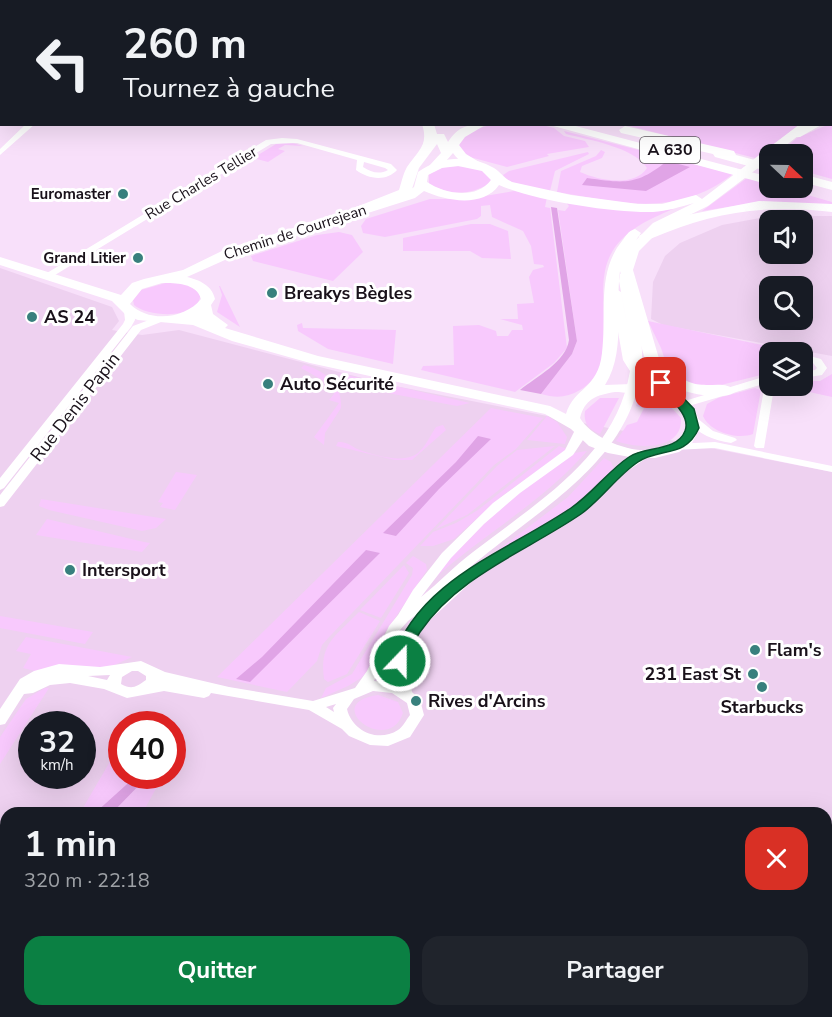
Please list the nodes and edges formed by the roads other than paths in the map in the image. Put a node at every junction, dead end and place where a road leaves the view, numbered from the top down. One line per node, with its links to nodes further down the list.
1 (29, 126): 12 (street)
2 (429, 126): 32 (highway)
3 (434, 126): 16 (highway)
4 (477, 126): 15 (highway)
5 (560, 126): 18 (highway)
6 (578, 126): 19 (highway, A 630)
7 (611, 126): 14 (highway, A 630)
8 (806, 126): 10 (main road)
9 (813, 126): 10 (highway)
10 (796, 134): 11 (main road)
11 (786, 144)
12 (0, 153)
13 (361, 159): 37 (street, Rue Charles Tellier)
14 (759, 159)
15 (478, 165): 16 (main road); 20 (main road)
16 (435, 166): 22 (main road, Chemin de Courrejean)
17 (759, 167): 23 (main road)
18 (759, 176)
19 (759, 176)
20 (497, 180): 23 (main road); 28 (main road)
21 (832, 182): 24 (highway)
22 (422, 183): 28 (main road); 32 (main road, Chemin de Courrejean)
23 (729, 183): 30 (main road)
24 (813, 183)
25 (813, 184): 26 (highway)
26 (832, 186)
27 (813, 187): 29 (highway)
28 (444, 195): 40 (main road, Chemin de Courrejean)
29 (832, 195)
30 (708, 198): 33 (main road); 36 (main road)
31 (832, 208): 33 (highway)
32 (351, 213): 38 (main road, Chemin de Courrejean)
33 (645, 236): 36 (main road)
34 (0, 255): 37 (main road)
35 (0, 261): 42 (main road)
36 (620, 270): 45 (main road); 50 (main road); 62 (street)
37 (52, 273): 39 (main road)
38 (165, 279): 39 (main road, Chemin de Courrejean); 40 (main road)
39 (143, 284): 42 (main road)
40 (203, 287): 41 (main road)
41 (204, 305): 43 (main road); 50 (main road)
42 (127, 307): 44 (main road); 60 (street, Rue Denis Papin)
43 (174, 319): 44 (main road); 54 (main road)
44 (157, 320): 61 (street, Rue Denis Papin)
45 (645, 333): 49 (main road); 52 (main road)
46 (813, 360): 47 (street)
47 (813, 374)
48 (759, 381): 49 (street)
49 (729, 391): 52 (street)
50 (588, 396): 52 (main road); 54 (main road)
51 (768, 396): 55 (street)
52 (678, 402): 53 (main road)
53 (693, 420): 55 (street); 56 (main road)
54 (580, 432): 57 (main road); 63 (street)
55 (760, 446): 58 (street)
56 (673, 448): 57 (main road); 59 (street)
57 (648, 453): 64 (street)
58 (832, 461)
59 (832, 469)
60 (0, 486)
61 (0, 503)
62 (437, 591): 63 (street); 64 (street)
63 (398, 624): 69 (street)
64 (416, 626): 71 (street)
65 (128, 667): 66 (street); 67 (street); 72 (street)
66 (151, 671): 68 (street); 70 (street)
67 (115, 687): 68 (street); 72 (street)
68 (146, 689): 70 (street)
69 (356, 691): 71 (street); 73 (street); 75 (street)
70 (229, 692): 73 (street)
71 (405, 693): 75 (street)
72 (10, 704): 74 (street)
73 (313, 706): 75 (street)
74 (0, 720)
75 (343, 724)

